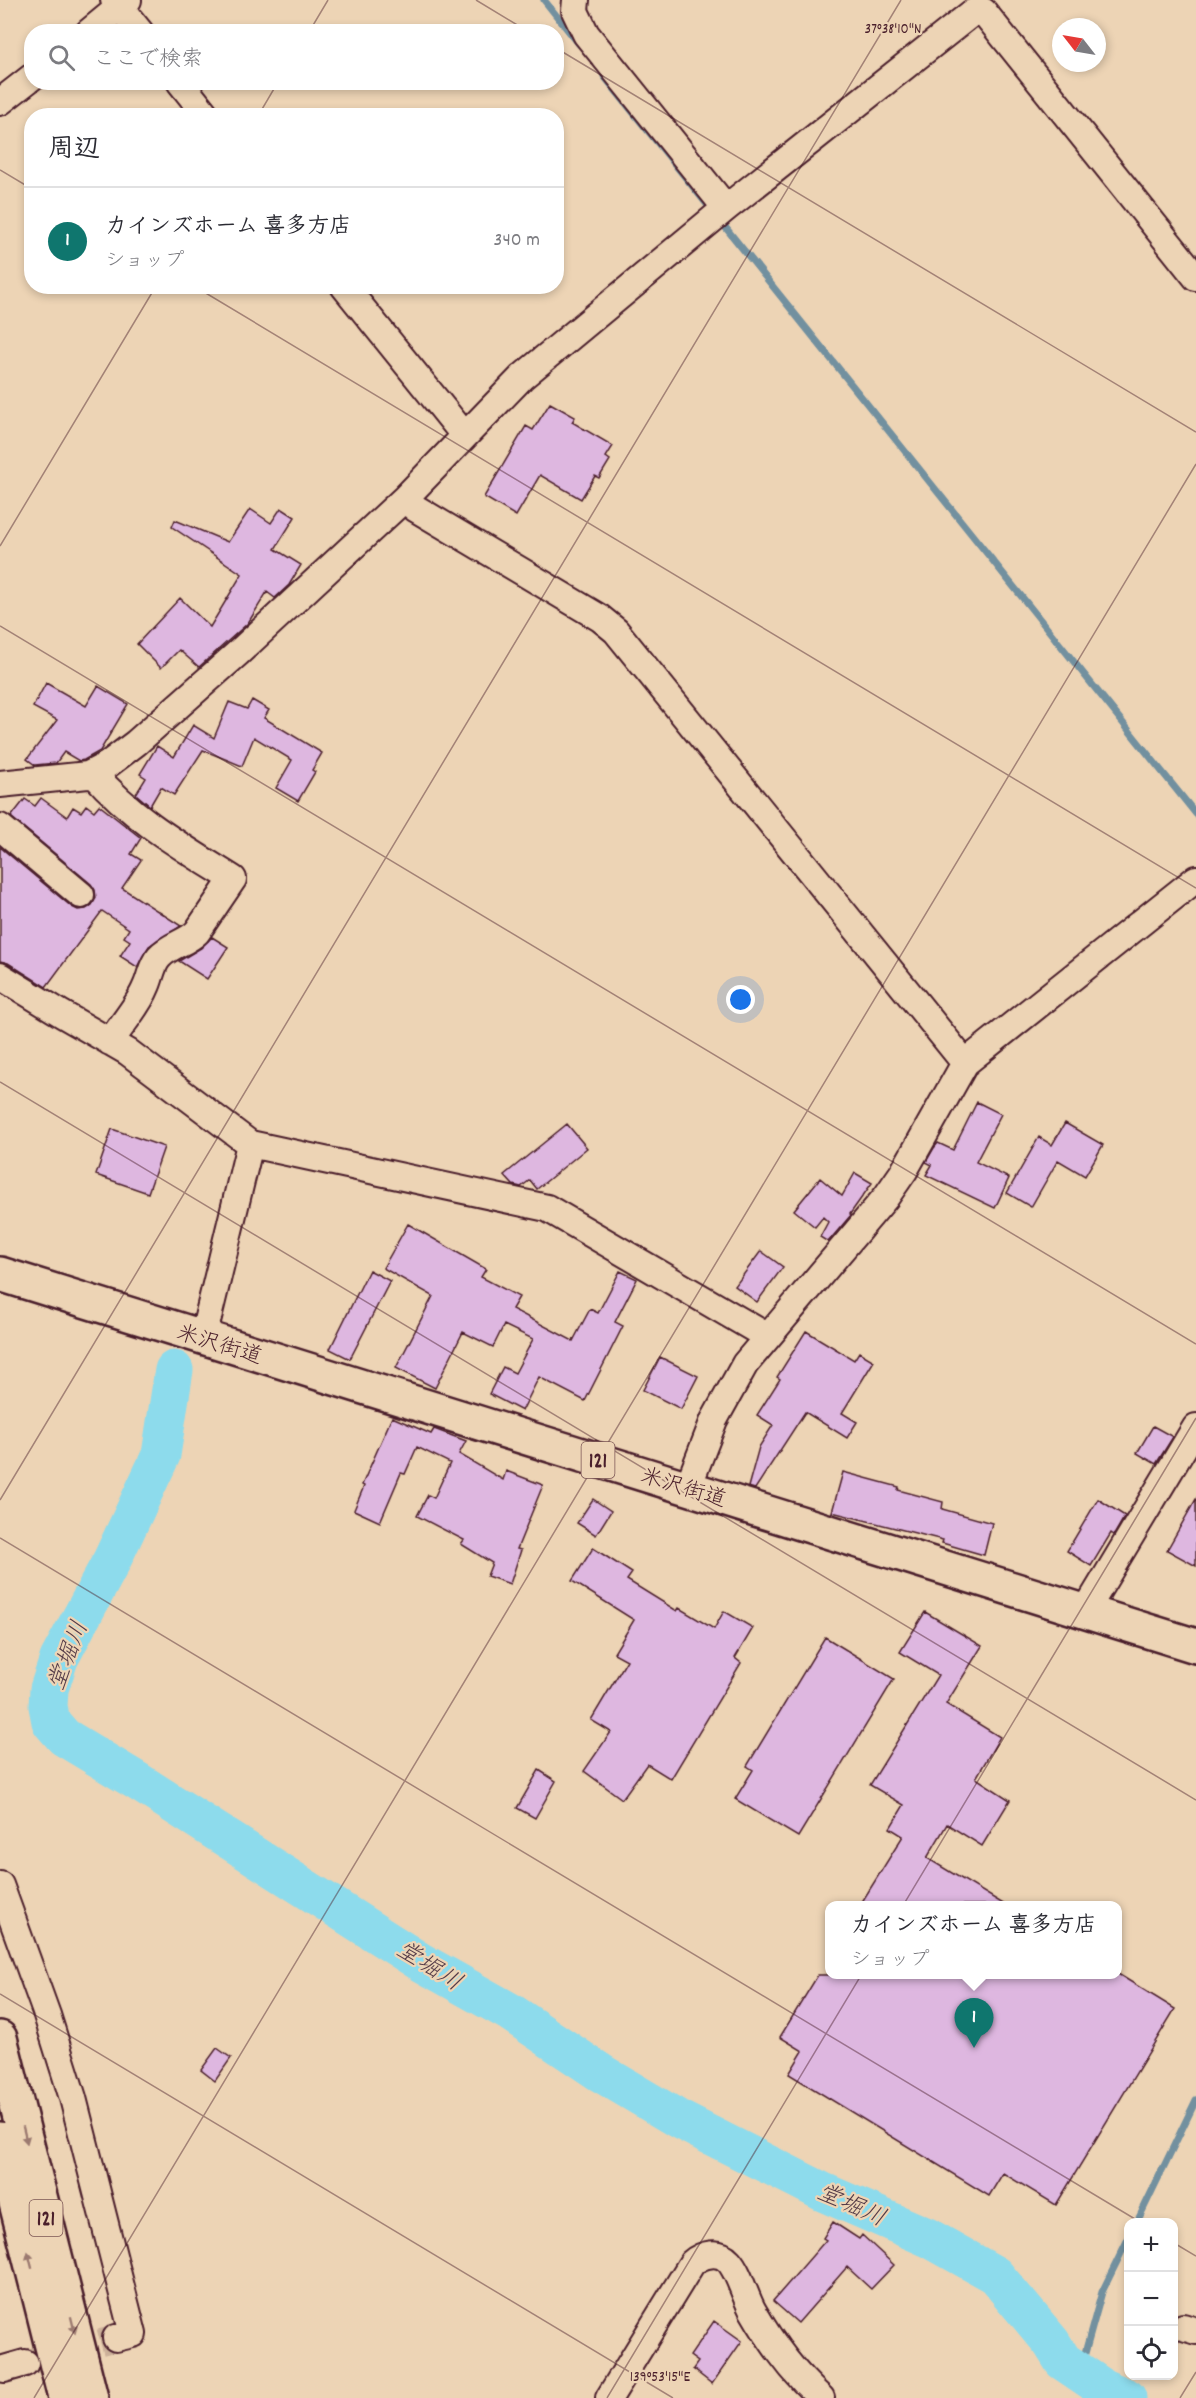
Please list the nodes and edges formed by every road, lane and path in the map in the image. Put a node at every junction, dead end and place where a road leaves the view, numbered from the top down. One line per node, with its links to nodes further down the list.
1 (576, 0): 9 (street)
2 (121, 2): 3 (street); 4 (street)
3 (98, 24)
4 (135, 24)
5 (24, 83): 7 (street)
6 (186, 90): 8 (street)
7 (0, 102)
8 (201, 108)
9 (726, 208): 10 (street); 12 (street)
10 (1196, 277)
11 (350, 294): 12 (street)
12 (465, 436): 13 (street)
13 (405, 498): 14 (street); 21 (street)
14 (93, 773): 15 (street); 20 (street)
15 (0, 784)
16 (0, 827): 18 (street)
17 (1196, 879): 21 (street)
18 (81, 895)
19 (0, 975): 20 (street)
20 (110, 1042): 22 (street)
21 (965, 1063): 27 (street)
22 (250, 1144): 24 (street); 25 (street)
23 (0, 1274): 25 (highway, 米沢街道 / 121)
24 (763, 1334)
25 (203, 1338): 27 (highway, 米沢街道 / 121)
26 (1196, 1427): 28 (street)
27 (688, 1487): 28 (highway, 米沢街道 / 121)
28 (1086, 1610): 29 (highway, 米沢街道 / 121)
29 (1196, 1646)
30 (0, 1885): 33 (street)
31 (0, 2038): 35 (highway, 121, one-way to 35)
32 (0, 2139): 34 (highway, 121, one-way to 32)
33 (116, 2338)
34 (65, 2398)
35 (91, 2398)
36 (609, 2398): 37 (street)
37 (821, 2398)

